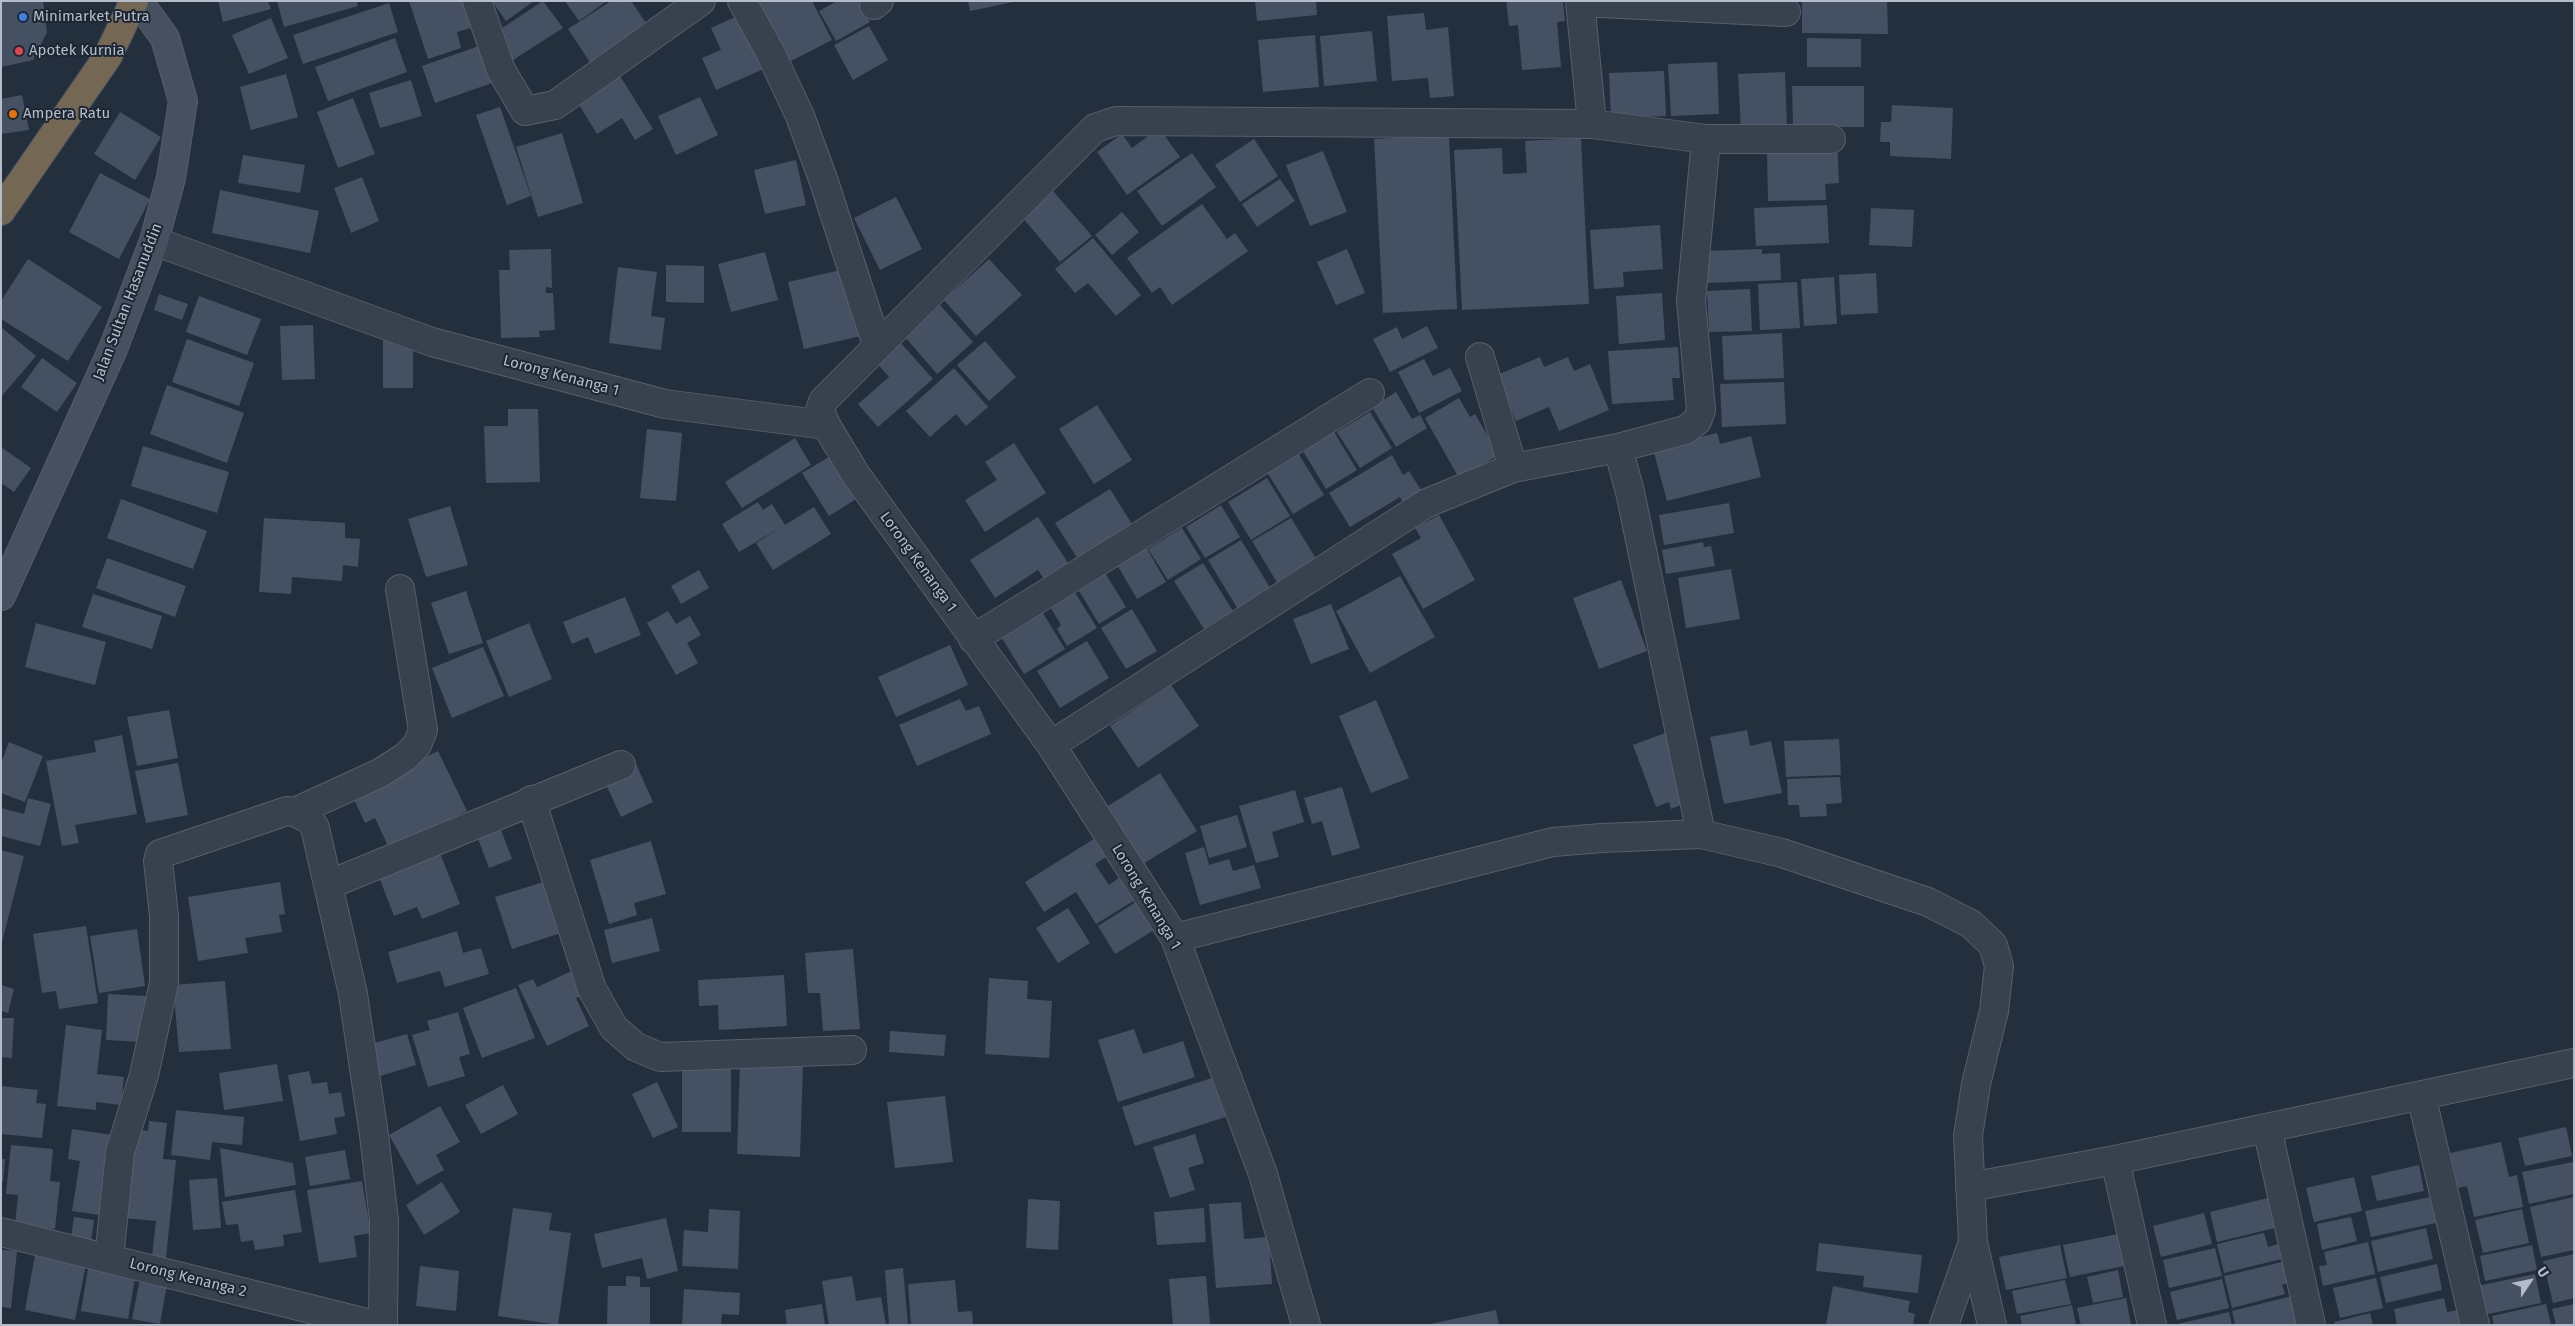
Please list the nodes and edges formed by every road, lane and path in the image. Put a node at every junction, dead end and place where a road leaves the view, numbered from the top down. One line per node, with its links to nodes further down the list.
1 (136, 1): 10 (highway); 11 (street, Jalan Sultan Hasanuddin)
2 (477, 1): 3 (street)
3 (701, 1)
4 (742, 1): 12 (street)
5 (1580, 1): 6 (street); 7 (street)
6 (1786, 12)
7 (1592, 124): 8 (street); 12 (street)
8 (1706, 138): 9 (street); 16 (street)
9 (1831, 139)
10 (1, 211)
11 (154, 241): 15 (street, Lorong Kenanga 1); 19 (street, Jalan Sultan Hasanuddin)
12 (877, 345): 15 (street)
13 (1480, 357): 17 (street)
14 (1370, 393): 20 (street)
15 (826, 425): 20 (street, Lorong Kenanga 1)
16 (1618, 448): 17 (street); 25 (street)
17 (1512, 468): 21 (street)
18 (400, 589): 24 (street)
19 (1, 596)
20 (973, 639): 21 (street, Lorong Kenanga 1)
21 (1051, 745): 27 (street, Lorong Kenanga 1)
22 (621, 765): 23 (street)
23 (532, 800): 26 (street); 28 (street)
24 (296, 812): 26 (street); 36 (street)
25 (1700, 834): 27 (street); 33 (street)
26 (328, 885): 38 (street)
27 (1174, 938): 39 (street, Lorong Kenanga 1)
28 (852, 1050)
29 (2574, 1063): 30 (street)
30 (2421, 1095): 31 (street); 44 (street)
31 (2267, 1128): 32 (street); 43 (street)
32 (2115, 1160): 33 (street); 42 (street)
33 (1970, 1188): 35 (street)
34 (1, 1232): 36 (street, Lorong Kenanga 2)
35 (1973, 1242): 40 (street); 41 (street)
36 (109, 1258): 37 (street, Lorong Kenanga 2)
37 (375, 1325)
38 (383, 1325)
39 (1306, 1325)
40 (1944, 1325)
41 (1992, 1325)
42 (2152, 1325)
43 (2311, 1325)
44 (2475, 1325)

